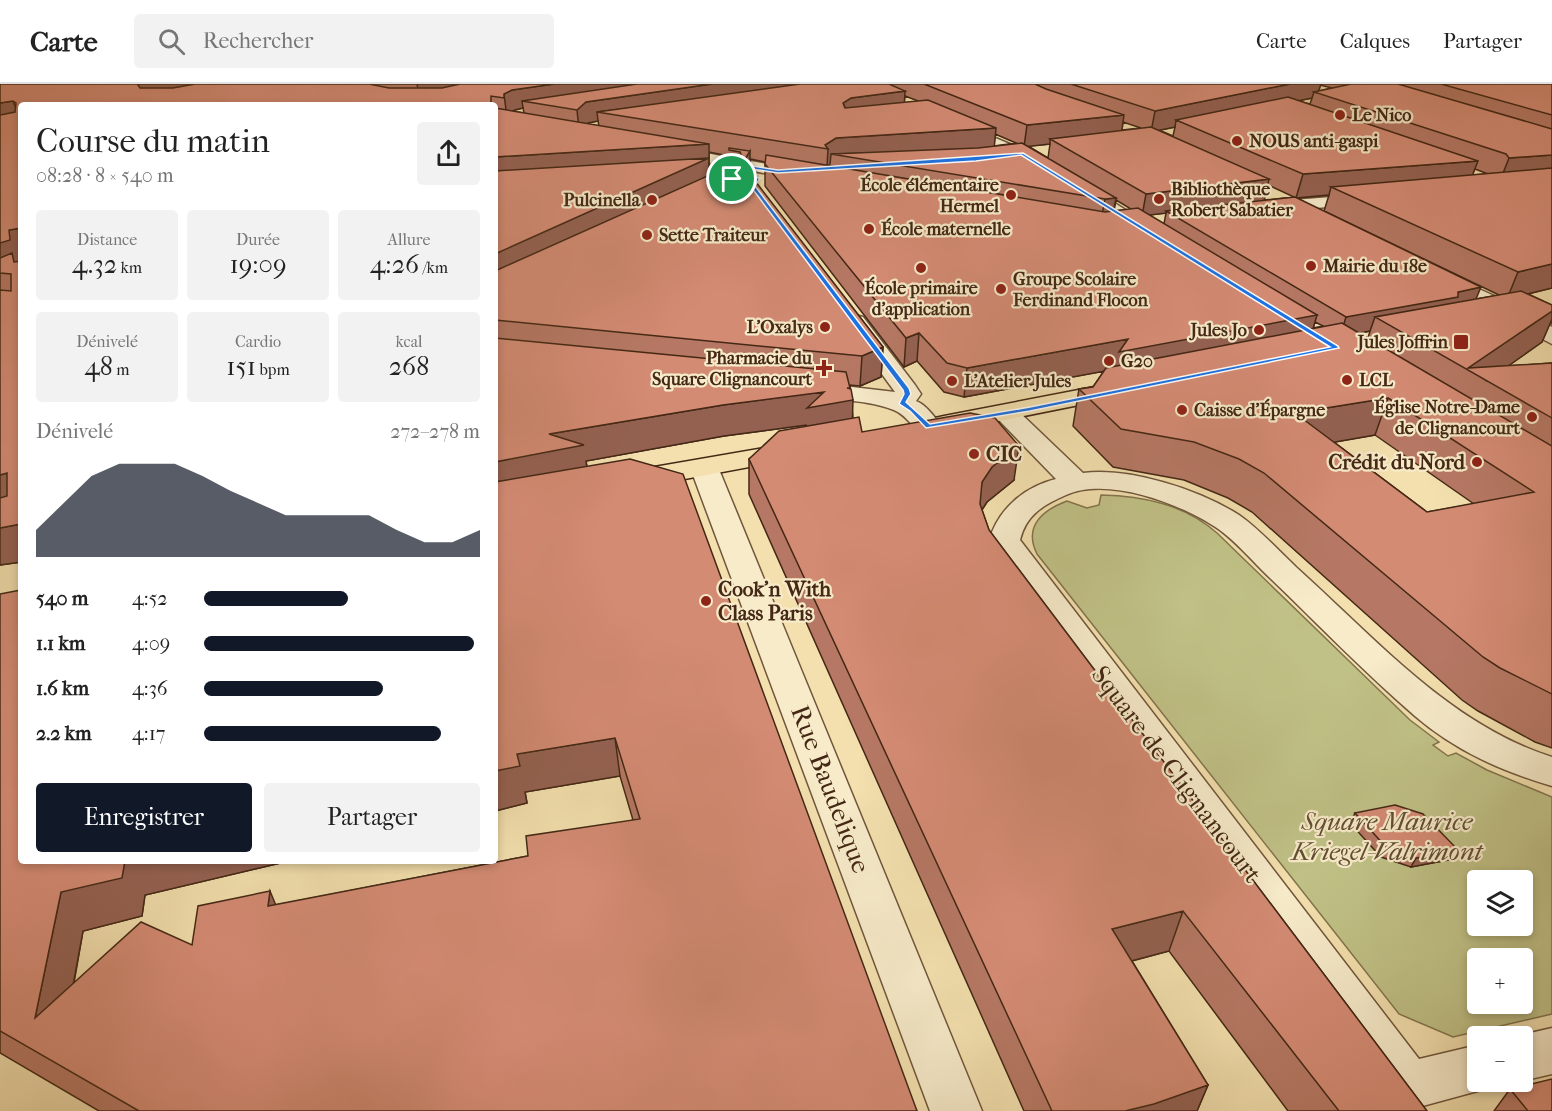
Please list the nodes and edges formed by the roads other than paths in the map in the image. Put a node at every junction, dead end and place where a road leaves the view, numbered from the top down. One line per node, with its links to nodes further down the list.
1 (939, 118): 4 (street)
2 (650, 148): 7 (street)
3 (1047, 151): 4 (street)
4 (1021, 154): 5 (street); 14 (street)
5 (986, 158)
6 (822, 174): 7 (street)
7 (755, 176): 8 (street)
8 (719, 178)
9 (1266, 194): 11 (street)
10 (1391, 197): 11 (street)
11 (1292, 205): 12 (street); 15 (street)
12 (1248, 210)
13 (1167, 220): 14 (street)
14 (1136, 223): 16 (street); 17 (street)
15 (1330, 223)
16 (1116, 228)
17 (1172, 246)
18 (1424, 269): 21 (street)
19 (1545, 307): 21 (main road)
20 (846, 310): 26 (street)
21 (1515, 314): 22 (main road); 23 (street)
22 (1474, 322)
23 (1552, 337)
24 (1145, 385): 27 (main road)
25 (789, 388): 26 (street)
26 (901, 402): 28 (street)
27 (1006, 414): 28 (main road); 32 (street)
28 (928, 426): 29 (main road)
29 (895, 432)
30 (816, 447): 31 (main road)
31 (704, 467): 33 (main road); 39 (street, Rue Baudelique)
32 (1074, 480): 34 (street, Square de Clignancourt); 38 (street, Square de Clignancourt)
33 (609, 484)
34 (1552, 772)
35 (1552, 1051): 36 (street)
36 (1533, 1055)
37 (1467, 1074): 38 (street, Square de Clignancourt)
38 (1417, 1098)
39 (956, 1111)

